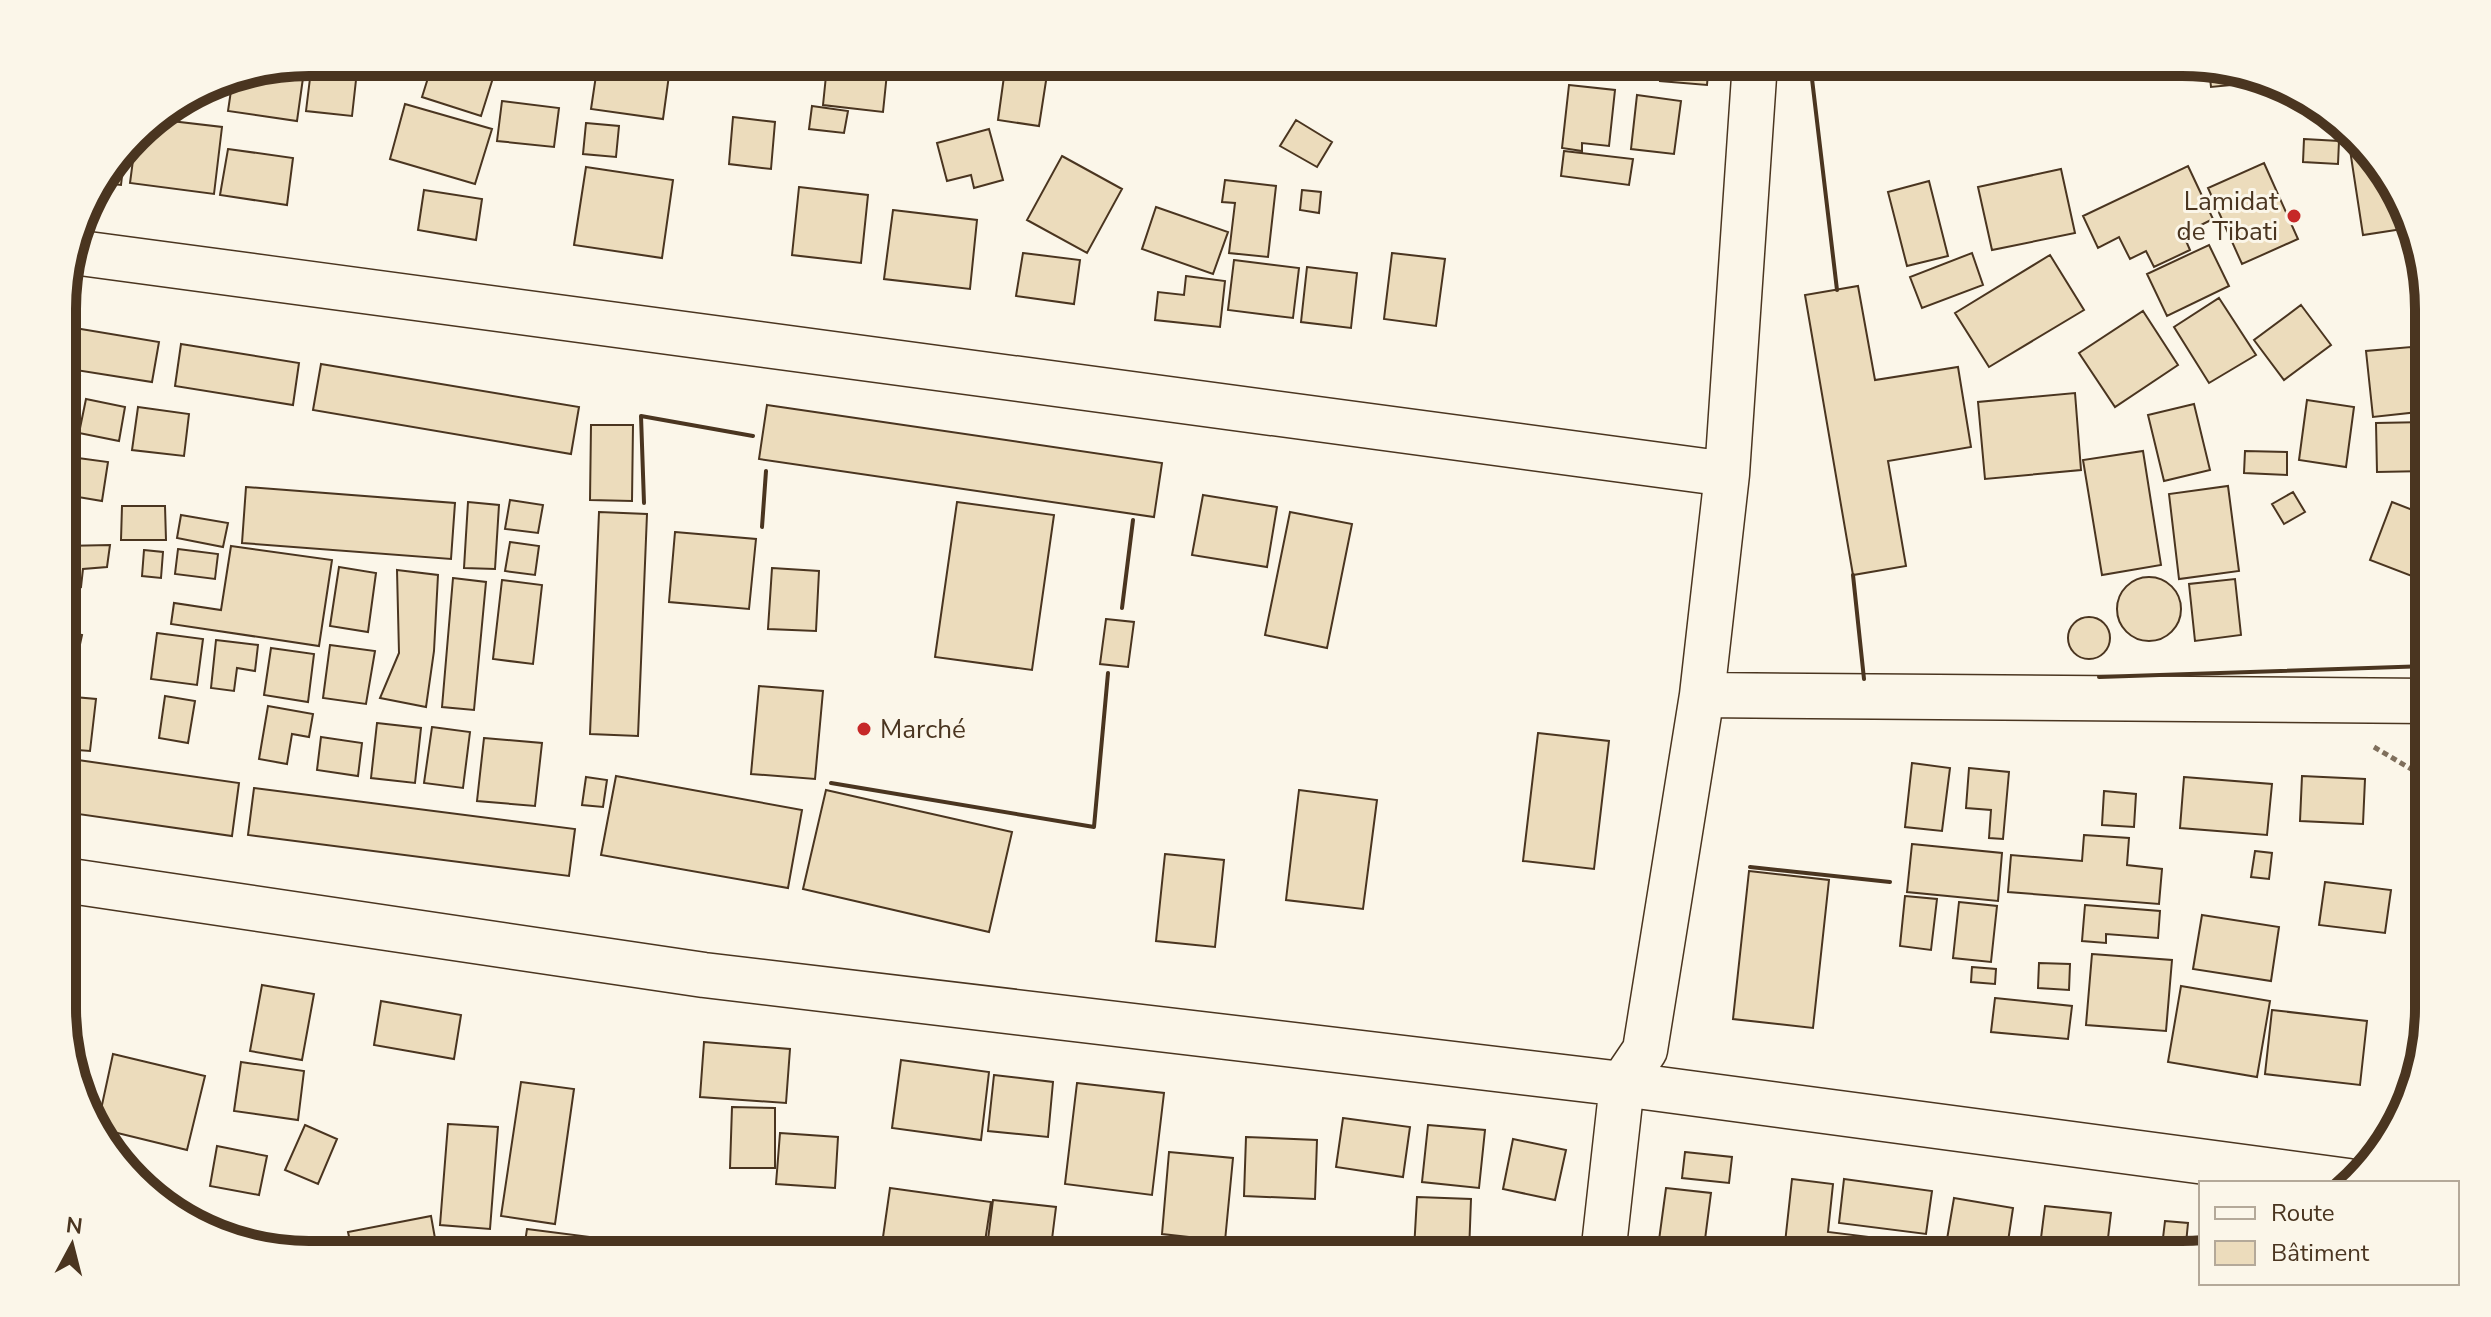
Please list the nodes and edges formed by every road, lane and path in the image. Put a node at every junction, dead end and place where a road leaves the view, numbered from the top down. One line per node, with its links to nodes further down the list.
1 (1754, 76): 3 (street)
2 (83, 253): 3 (street)
3 (1727, 474): 4 (street)
4 (1702, 695): 5 (street); 7 (street)
5 (2415, 701)
6 (76, 882): 7 (street)
7 (1622, 1084): 8 (street); 9 (street)
8 (2339, 1180)
9 (1605, 1241)

